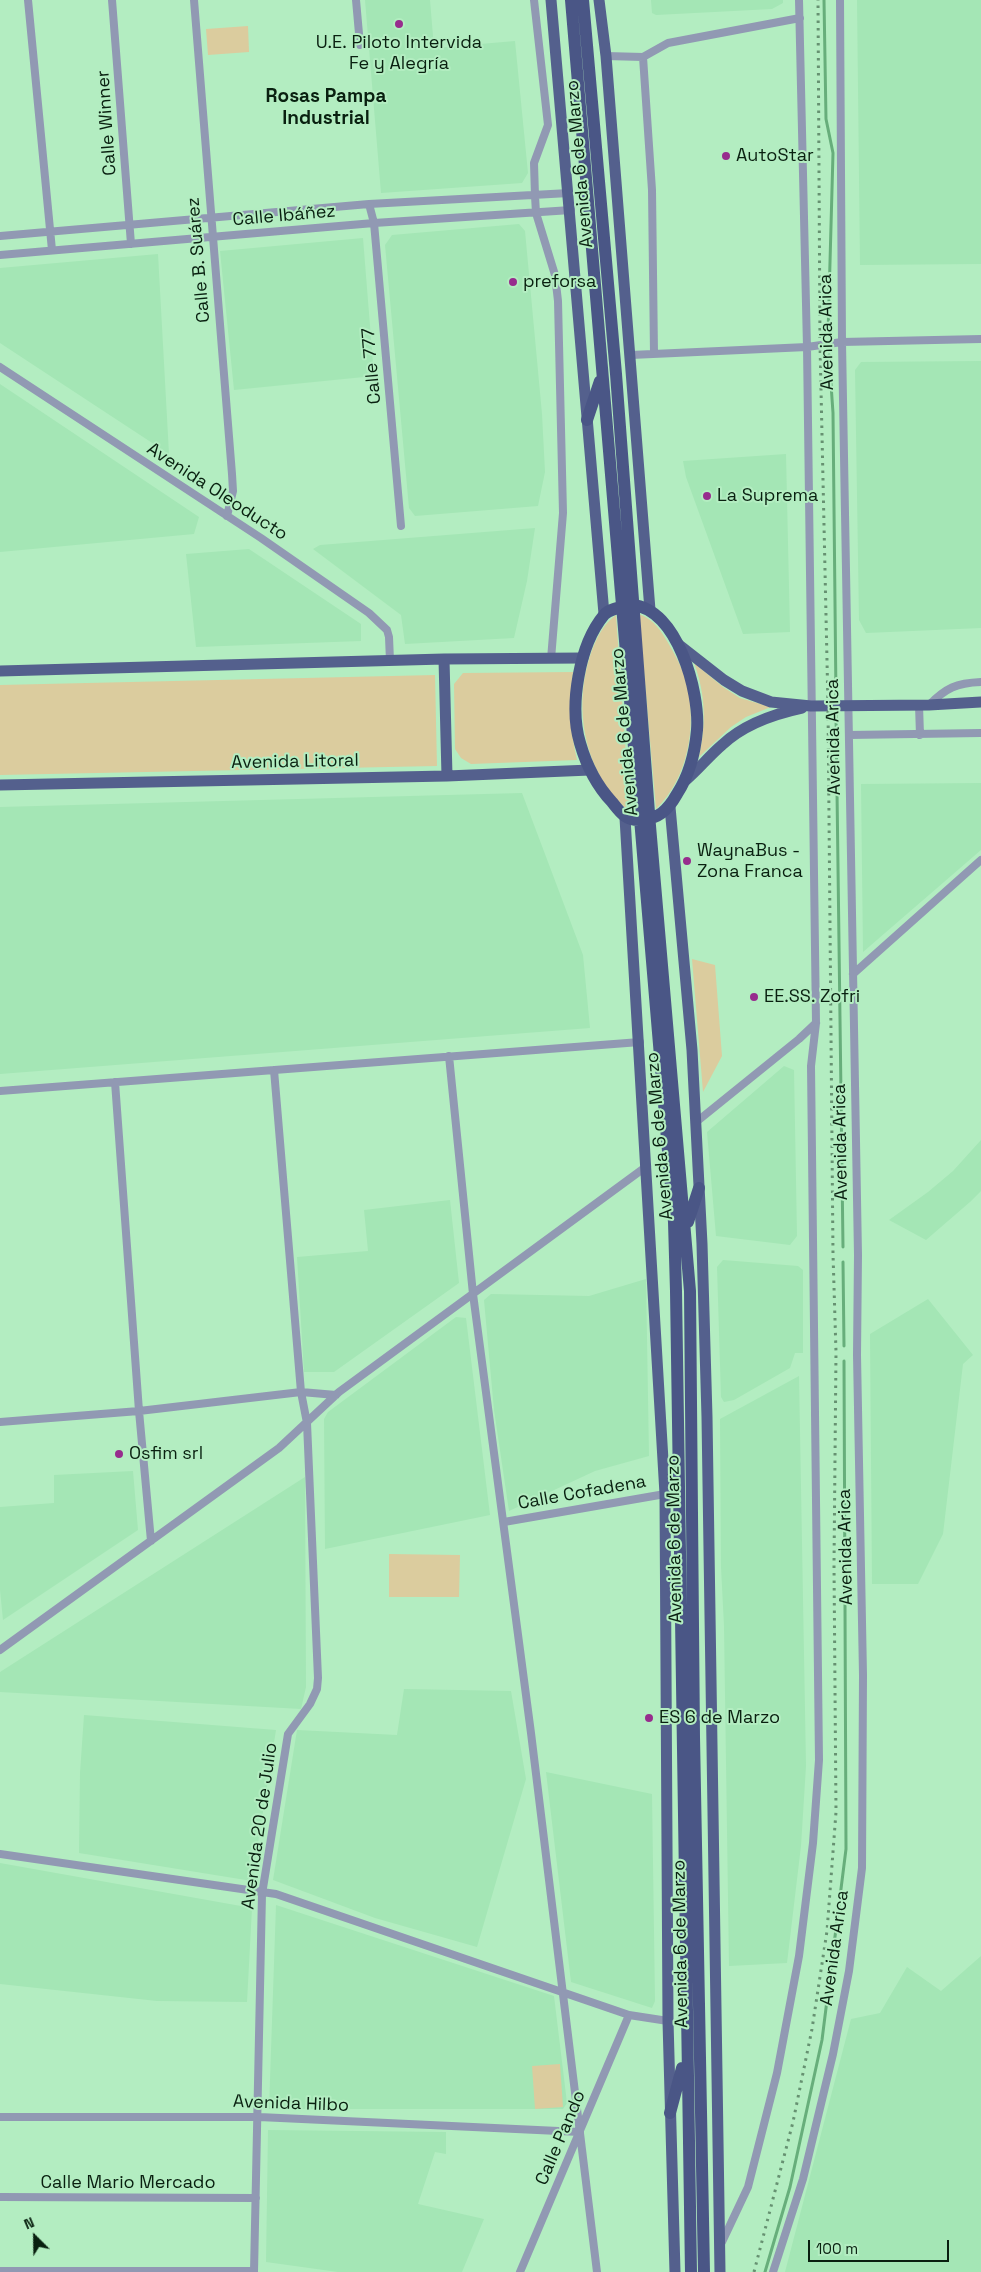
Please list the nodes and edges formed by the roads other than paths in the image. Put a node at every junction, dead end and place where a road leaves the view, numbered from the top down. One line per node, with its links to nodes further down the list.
1 (28, 0): 24 (street)
2 (112, 0): 23 (street, Calle Winner)
3 (194, 0): 21 (street, Calle B. Suárez)
4 (356, 0): 13 (street)
5 (534, 0): 17 (street)
6 (551, 0): 16 (main road, Avenida 6 de Marzo)
7 (571, 0): 36 (highway, Avenida 6 de Marzo)
8 (583, 0): 40 (highway, Avenida 6 de Marzo)
9 (599, 0): 14 (main road, Avenida 6 de Marzo)
10 (799, 0): 12 (street, Avenida Arica)
11 (840, 0): 31 (street, Avenida Arica)
12 (800, 18): 15 (street); 32 (street, Avenida Arica)
13 (360, 45)
14 (606, 56): 15 (street); 34 (main road, Avenida 6 de Marzo)
15 (643, 57): 33 (street)
16 (569, 193): 17 (street, Calle Ibáñez); 19 (main road, Avenida 6 de Marzo)
17 (534, 196): 18 (street, Calle Ibáñez); 20 (street)
18 (369, 204): 21 (street, Calle Ibáñez); 22 (street, Calle 777)
19 (571, 210): 20 (street, Calle Ibáñez); 37 (main road, Avenida 6 de Marzo)
20 (536, 213): 22 (street, Calle Ibáñez); 46 (street)
21 (211, 218): 23 (street, Calle Ibáñez); 26 (street, Calle B. Suárez)
22 (374, 224): 26 (street, Calle Ibáñez); 39 (street, Calle 777)
23 (130, 225): 24 (street, Calle Ibáñez); 27 (street, Calle Winner)
24 (50, 231): 25 (street, Calle Ibáñez); 28 (street)
25 (0, 236)
26 (212, 237): 27 (street, Calle Ibáñez); 38 (street, Calle B. Suárez)
27 (131, 244): 28 (street, Calle Ibáñez)
28 (52, 250): 29 (street, Calle Ibáñez)
29 (0, 255)
30 (981, 339): 31 (street)
31 (842, 342): 32 (street); 53 (street, Avenida Arica)
32 (807, 347): 33 (street); 52 (street, Avenida Arica)
33 (654, 354): 34 (street)
34 (631, 355): 41 (main road, Avenida 6 de Marzo)
35 (0, 367): 38 (street, Avenida Oleoducto)
36 (602, 374): 37 (highway); 40 (highway, Avenida 6 de Marzo)
37 (587, 420): 42 (main road, Avenida 6 de Marzo)
38 (227, 516): 47 (street, Avenida Oleoducto)
39 (401, 526)
40 (627, 606): 41 (highway); 42 (highway); 64 (highway, Avenida 6 de Marzo)
41 (650, 610): 43 (highway)
42 (604, 614): 44 (highway)
43 (678, 644): 52 (main road); 60 (highway)
44 (582, 658): 46 (main road); 58 (highway)
45 (444, 659): 46 (main road); 47 (main road); 59 (main road)
46 (551, 659)
47 (390, 661): 48 (main road)
48 (0, 672)
49 (981, 682): 51 (street)
50 (981, 702): 51 (main road)
51 (924, 705): 53 (main road); 54 (main road); 57 (street)
52 (811, 706): 53 (main road); 60 (main road); 67 (street, Avenida Arica)
53 (849, 706): 56 (street, Avenida Arica)
54 (981, 709)
55 (981, 733): 57 (street)
56 (849, 735): 57 (street); 66 (street, Avenida Arica)
57 (920, 735)
58 (590, 770): 59 (main road, Avenida Litoral); 63 (highway)
59 (447, 776): 61 (main road, Avenida Litoral)
60 (686, 780): 62 (highway)
61 (0, 785)
62 (670, 807): 64 (highway); 73 (main road, Avenida 6 de Marzo)
63 (625, 818): 64 (highway); 68 (main road, Avenida 6 de Marzo)
64 (644, 819): 76 (highway, Avenida 6 de Marzo); 92 (highway, Avenida 6 de Marzo)
65 (981, 860): 66 (street)
66 (853, 974): 108 (street, Avenida Arica)
67 (816, 1022): 73 (street); 99 (street, Avenida Arica)
68 (640, 1042): 69 (street); 74 (main road, Avenida 6 de Marzo)
69 (449, 1056): 70 (street); 77 (street)
70 (274, 1070): 71 (street); 78 (street, Avenida 20 de Julio)
71 (116, 1082): 72 (street); 80 (street)
72 (0, 1091)
73 (695, 1123): 75 (main road, Avenida 6 de Marzo)
74 (647, 1166): 77 (street); 83 (main road, Avenida 6 de Marzo)
75 (699, 1188): 76 (highway); 99 (main road, Avenida 6 de Marzo)
76 (686, 1229): 106 (highway, Avenida 6 de Marzo)
77 (473, 1294): 79 (street); 84 (street)
78 (301, 1392): 79 (street); 80 (street); 82 (street, Avenida 20 de Julio)
79 (336, 1395): 82 (street)
80 (139, 1410): 81 (street); 85 (street)
81 (0, 1422)
82 (307, 1423): 85 (street); 88 (street, Avenida 20 de Julio)
83 (665, 1494): 84 (street, Calle Cofadena); 91 (main road, Avenida 6 de Marzo)
84 (504, 1522): 89 (street)
85 (151, 1541): 86 (street)
86 (0, 1650)
87 (0, 1854): 88 (street)
88 (262, 1894): 89 (street); 95 (street, Avenida 20 de Julio)
89 (563, 1991): 90 (street); 96 (street)
90 (630, 2015): 91 (street); 96 (street, Calle Pando)
91 (668, 2021): 93 (main road, Avenida 6 de Marzo)
92 (686, 2054): 93 (highway); 105 (highway, Avenida 6 de Marzo)
93 (670, 2113): 104 (main road, Avenida 6 de Marzo)
94 (0, 2117): 95 (street, Avenida Hilbo)
95 (259, 2117): 96 (street, Avenida Hilbo); 98 (street, Avenida 20 de Julio)
96 (580, 2132): 102 (street, Calle Pando); 103 (street)
97 (0, 2197): 98 (street, Calle Mario Mercado)
98 (256, 2198): 101 (street, Avenida 20 de Julio)
99 (720, 2246): 107 (main road, Avenida 6 de Marzo)
100 (0, 2271): 101 (street)
101 (254, 2272)
102 (520, 2272)
103 (597, 2272)
104 (675, 2272)
105 (691, 2272)
106 (704, 2272)
107 (720, 2272)
108 (773, 2272)

